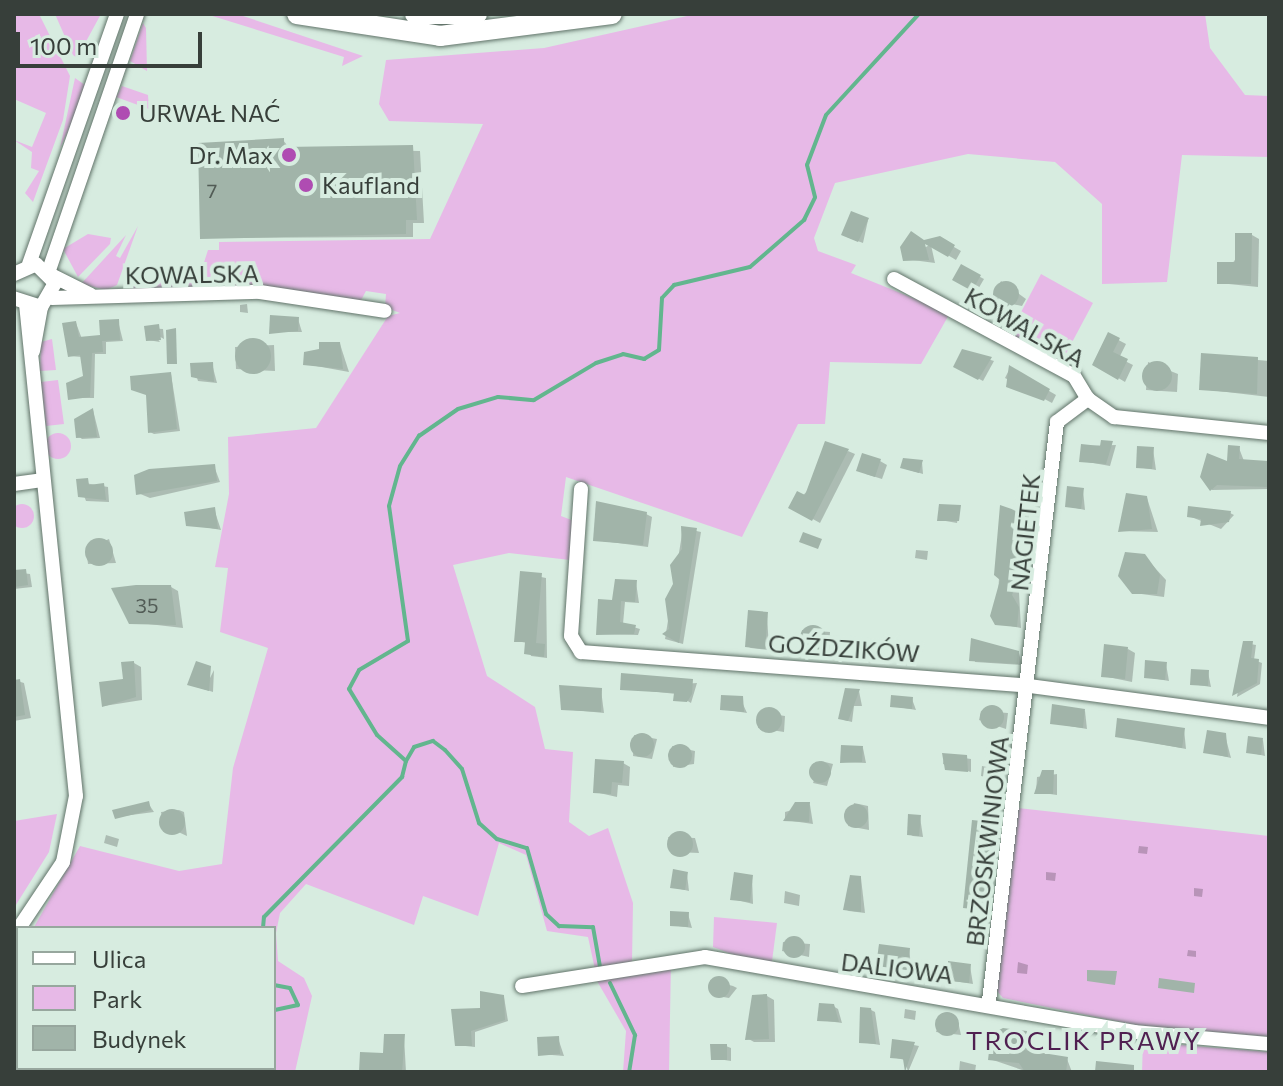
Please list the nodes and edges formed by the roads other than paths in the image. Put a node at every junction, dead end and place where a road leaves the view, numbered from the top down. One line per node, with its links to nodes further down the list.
1 (117, 14): 7 (street)
2 (137, 14): 8 (street)
3 (297, 14): 6 (main road)
4 (415, 14): 5 (main road)
5 (477, 14)
6 (612, 14)
7 (29, 264): 8 (street, KOWALSKA); 9 (street)
8 (51, 273): 11 (street, KOWALSKA); 12 (street)
9 (14, 274)
10 (894, 279): 14 (street, KOWALSKA)
11 (95, 297): 12 (street, KOWALSKA); 13 (street, KOWALSKA)
12 (27, 301): 16 (street)
13 (385, 311)
14 (1088, 399): 15 (street, KOWALSKA); 19 (street, NAGIETEK)
15 (1269, 433)
16 (42, 480): 17 (street); 21 (street)
17 (14, 484)
18 (581, 489): 19 (street, GOŹDZIKÓW)
19 (1030, 686): 20 (street, GOŹDZIKÓW); 23 (street, BRZOSKWINIOWA)
20 (1269, 718)
21 (21, 926)
22 (522, 986): 23 (street, DALIOWA)
23 (989, 1001): 24 (street, DALIOWA)
24 (1269, 1044)

